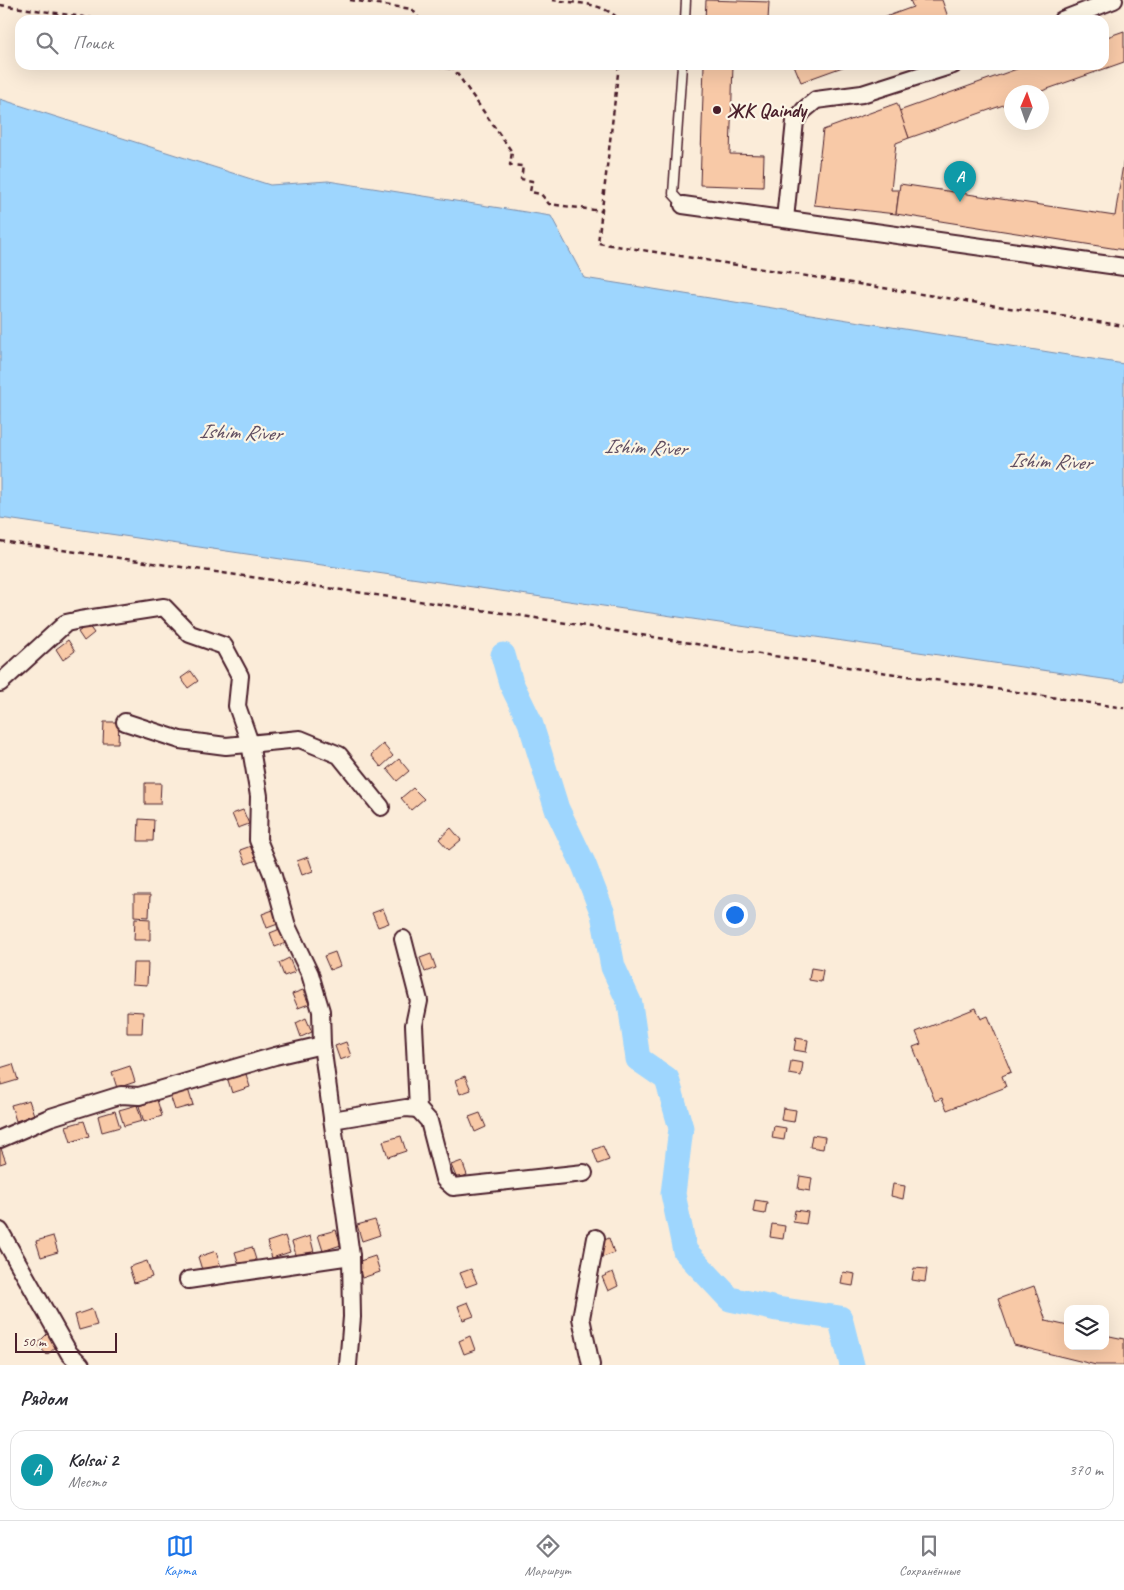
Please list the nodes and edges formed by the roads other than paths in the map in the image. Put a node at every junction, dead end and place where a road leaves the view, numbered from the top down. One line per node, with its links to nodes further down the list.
1 (686, 0): 3 (lane)
2 (1114, 0): 4 (street)
3 (685, 15)
4 (1075, 15)
5 (682, 70): 7 (lane)
6 (937, 70): 8 (street)
7 (683, 205): 8 (street)
8 (785, 219): 9 (street)
9 (1124, 267)
10 (0, 684): 12 (street)
11 (125, 722): 12 (street)
12 (250, 743): 13 (street); 15 (street)
13 (381, 807)
14 (403, 939): 16 (street)
15 (322, 1045): 17 (street); 18 (street)
16 (418, 1109): 17 (street); 19 (street)
17 (332, 1120): 22 (street)
18 (0, 1139)
19 (584, 1173)
20 (0, 1231): 24 (street)
21 (596, 1238): 26 (street)
22 (351, 1256): 23 (street); 25 (street)
23 (188, 1280)
24 (81, 1365)
25 (348, 1365)
26 (591, 1365)

